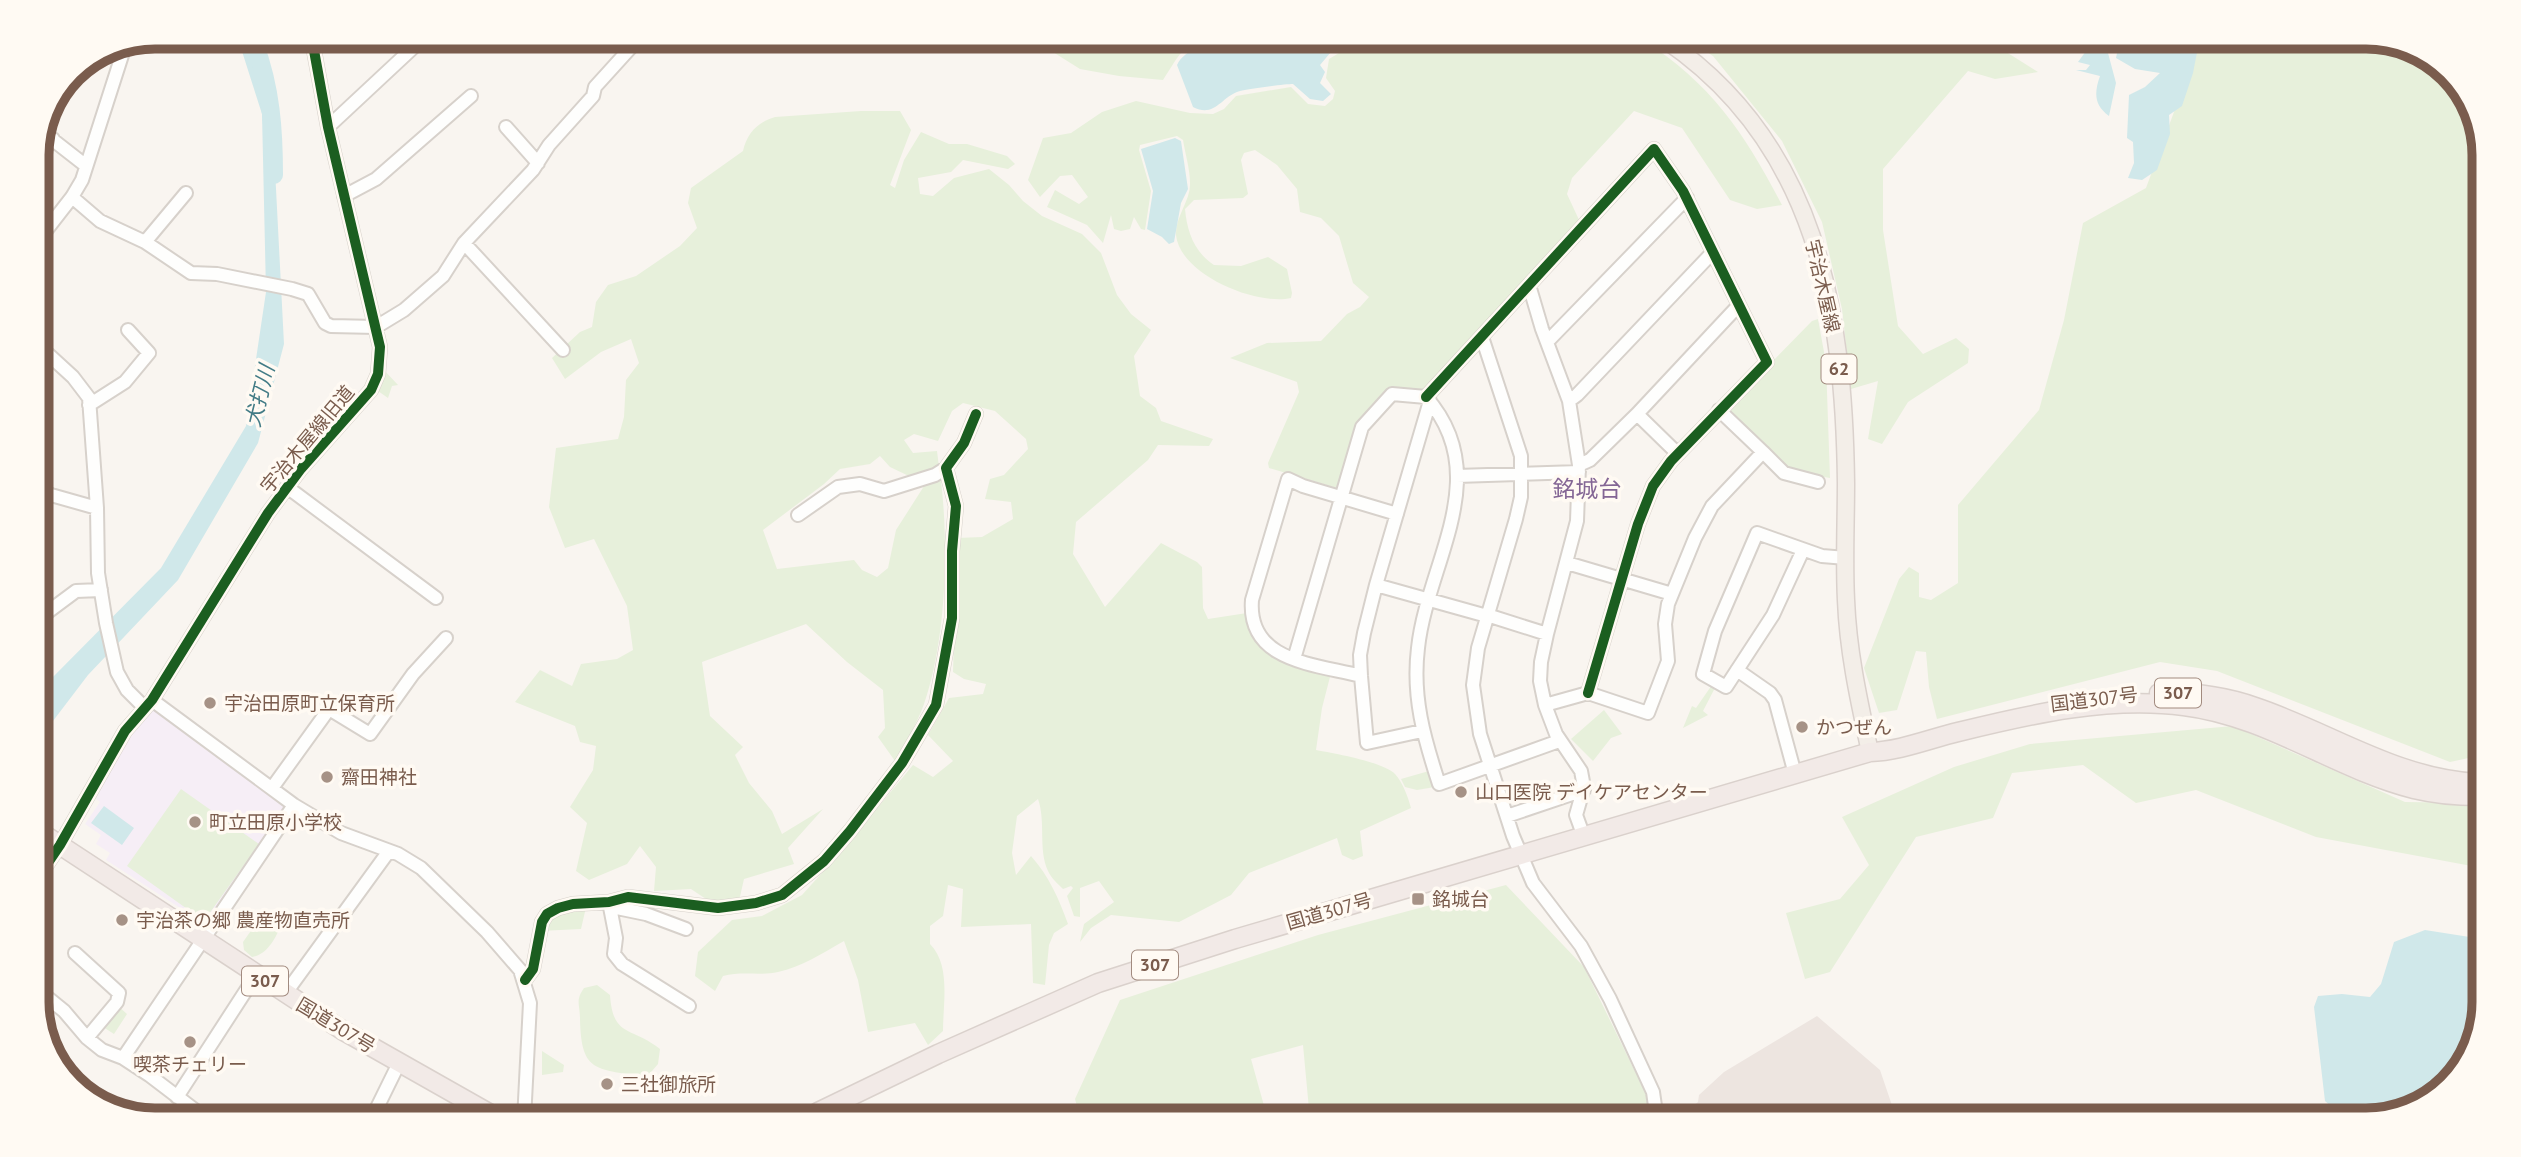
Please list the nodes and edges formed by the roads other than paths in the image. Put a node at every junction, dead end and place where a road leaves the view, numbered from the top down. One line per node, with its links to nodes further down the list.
1 (314, 49): 7 (street, 宇治木屋線旧道)
2 (412, 49): 7 (street)
3 (629, 49): 10 (street)
4 (1676, 49): 48 (main road, 宇治木屋線 / 62)
5 (122, 55): 11 (street)
6 (471, 96): 13 (street)
7 (328, 127): 13 (street, 宇治木屋線旧道)
8 (506, 127): 10 (street)
9 (51, 138): 11 (street)
10 (538, 163): 18 (street)
11 (85, 165): 14 (street)
12 (186, 193): 17 (street)
13 (344, 196): 22 (street, 宇治木屋線旧道)
14 (72, 197): 16 (street); 17 (street)
15 (1686, 198): 19 (street); 20 (street); 25 (street)
16 (49, 227)
17 (145, 242): 22 (street)
18 (464, 243): 22 (street); 26 (street)
19 (1713, 252): 21 (street); 29 (street)
20 (1529, 285): 24 (street); 25 (street)
21 (1739, 304): 31 (street); 33 (street)
22 (376, 327): 41 (street, 宇治木屋線旧道)
23 (128, 330): 30 (street)
24 (1482, 337): 28 (street); 38 (street)
25 (1546, 342): 29 (street)
26 (563, 350)
27 (49, 355): 30 (street)
28 (1428, 399): 39 (street); 43 (street); 45 (street)
29 (1569, 401): 37 (street)
30 (89, 405): 44 (street)
31 (1720, 410): 34 (street); 35 (street)
32 (976, 414): 36 (street)
33 (1637, 414): 35 (street); 37 (street)
34 (1763, 452): 40 (street); 53 (street)
35 (1678, 453): 50 (street)
36 (946, 468): 46 (street); 83 (street)
37 (1579, 469): 38 (street); 49 (street)
38 (1522, 473): 39 (street); 57 (street)
39 (1457, 476): 55 (street)
40 (1818, 482)
41 (287, 487): 54 (street); 64 (street, 宇治木屋線旧道)
42 (49, 494): 44 (street)
43 (1342, 498): 45 (street); 60 (street); 60 (street)
44 (97, 508): 52 (street)
45 (1397, 514): 51 (street)
46 (799, 515)
47 (1802, 550): 48 (street); 61 (street); 61 (street)
48 (1846, 558): 68 (main road, 宇治木屋線 / 62)
49 (1567, 563): 50 (street); 58 (street)
50 (1621, 579): 53 (street); 63 (street)
51 (1376, 585): 55 (street); 62 (street)
52 (101, 590): 56 (street); 64 (street)
53 (1672, 594): 63 (street)
54 (436, 598)
55 (1429, 599): 57 (street); 66 (street)
56 (49, 611)
57 (1487, 616): 58 (street); 69 (street)
58 (1547, 634): 65 (street)
59 (446, 638): 72 (street)
60 (1294, 659): 62 (street)
61 (1737, 670): 70 (street)
62 (1361, 676): 66 (street)
63 (1588, 693): 65 (street)
64 (148, 704): 72 (street); 79 (street, 宇治木屋線旧道)
65 (1545, 705): 67 (street)
66 (1422, 731): 69 (street)
67 (1559, 741): 69 (street); 73 (street)
68 (1870, 752): 70 (highway, 国道307号 / 307); 71 (highway, 国道307号 / 307); 74 (highway, 国道307号 / 307)
69 (1489, 767): 76 (street)
70 (1795, 774): 77 (highway, 国道307号 / 307)
71 (2472, 782)
72 (272, 788): 75 (street)
73 (1584, 790): 76 (street); 77 (street)
74 (2472, 796)
75 (294, 805): 80 (street); 85 (street)
76 (1507, 816): 81 (street)
77 (1584, 837): 81 (highway, 国道307号 / 307)
78 (49, 838): 79 (highway, 国道307号 / 307)
79 (60, 845): 82 (street, 宇治木屋線旧道); 85 (highway, 国道307号 / 307)
80 (389, 851): 88 (street); 89 (street)
81 (1521, 856): 100 (highway, 国道307号 / 307); 101 (street)
82 (49, 861)
83 (608, 902): 84 (street); 88 (street); 91 (street)
84 (686, 929)
85 (203, 940): 87 (highway, 国道307号 / 307); 93 (street)
86 (75, 953): 92 (street)
87 (256, 975): 89 (highway, 国道307号 / 307); 95 (street)
88 (525, 980): 99 (street)
89 (285, 994): 94 (highway, 国道307号 / 307)
90 (49, 999): 92 (street)
91 (689, 1006)
92 (87, 1038): 93 (street)
93 (123, 1058): 95 (street)
94 (399, 1063): 97 (street); 98 (highway, 国道307号 / 307)
95 (177, 1097): 96 (street)
96 (192, 1108)
97 (377, 1108)
98 (479, 1108)
99 (525, 1108)
100 (826, 1108)
101 (1655, 1108)

